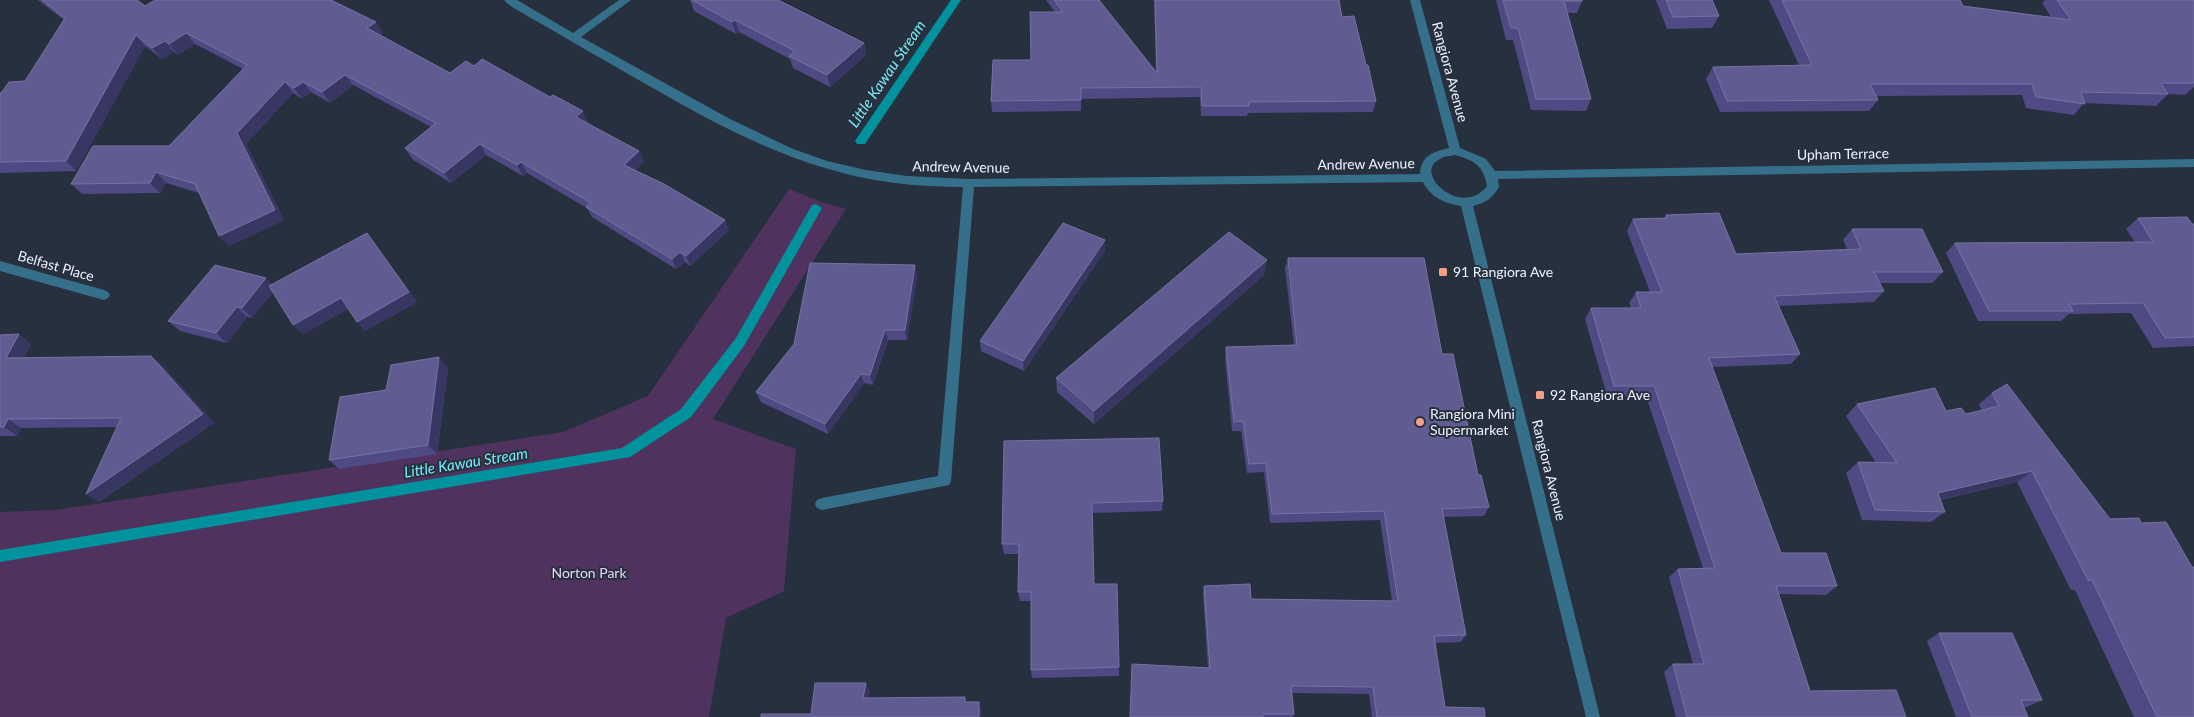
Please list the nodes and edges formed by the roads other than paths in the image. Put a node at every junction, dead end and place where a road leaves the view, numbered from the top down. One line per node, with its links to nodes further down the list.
1 (508, 0): 4 (street, Andrew Avenue)
2 (626, 0): 4 (street)
3 (1415, 0): 5 (street, Rangiora Avenue)
4 (573, 38): 9 (street, Andrew Avenue)
5 (1455, 151): 7 (street); 8 (street)
6 (2194, 164): 7 (street, Upham Terrace)
7 (1492, 175): 10 (street)
8 (1426, 178): 9 (street, Andrew Avenue); 10 (street)
9 (970, 183): 13 (street)
10 (1466, 202): 14 (street, Rangiora Avenue)
11 (0, 266): 12 (street, Belfast Place)
12 (104, 295)
13 (822, 504)
14 (1593, 717)

